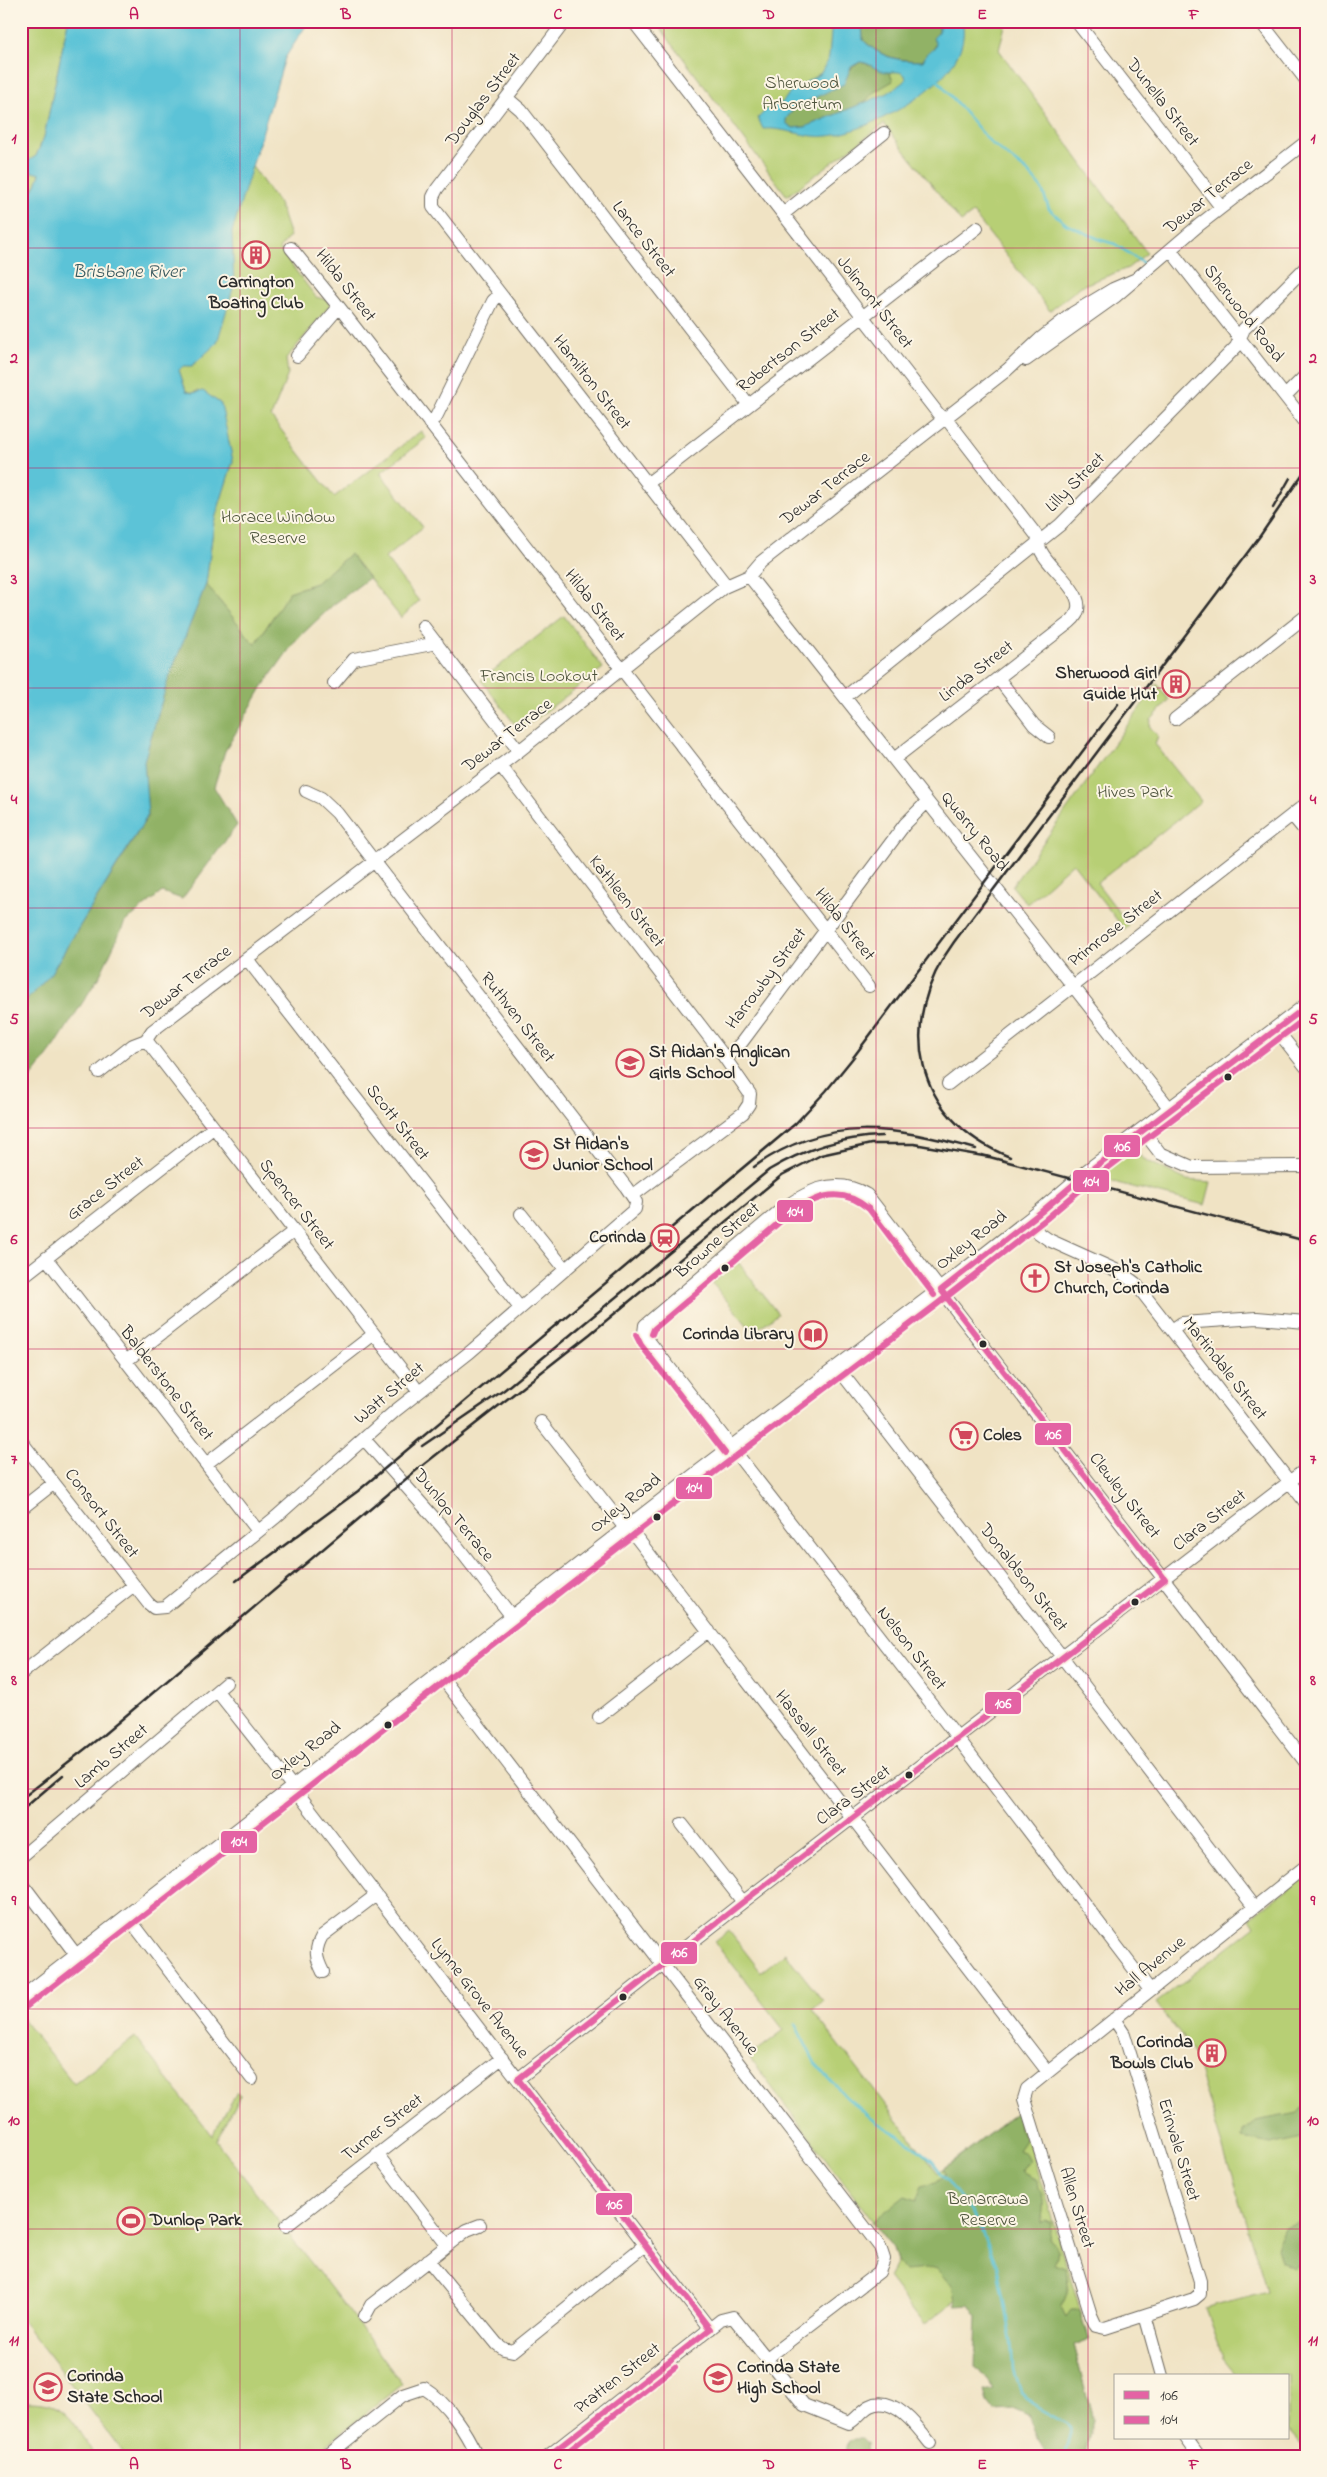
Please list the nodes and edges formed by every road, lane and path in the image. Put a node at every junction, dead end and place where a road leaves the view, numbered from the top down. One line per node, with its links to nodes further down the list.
1 (565, 21): 6 (street, Douglas Street)
2 (633, 21): 11 (street, Jolimont Street)
3 (1076, 21): 10 (street, Dunella Street)
4 (1260, 21): 5 (street)
5 (1306, 80)
6 (507, 98): 9 (street, Douglas Street); 23 (street, Lance Street)
7 (884, 133): 11 (street)
8 (1306, 142): 10 (street, Dewar Terrace)
9 (433, 200): 16 (street, Hamilton Street)
10 (1221, 207): 14 (street, Dewar Terrace)
11 (782, 214): 18 (street, Jolimont Street)
12 (977, 228): 18 (street, Robertson Street)
13 (291, 248): 17 (street, Hilda Street)
14 (1171, 251): 19 (street, Sherwood Road); 24 (street, Dewar Terrace)
15 (1306, 267): 19 (street, Lilly Street)
16 (500, 294): 25 (street); 27 (street, Hamilton Street)
17 (339, 306): 20 (street); 25 (street, Hilda Street)
18 (862, 317): 23 (street, Robertson Street); 24 (street, Jolimont Street)
19 (1240, 338): 22 (street, Sherwood Road); 28 (street, Lilly Street)
20 (297, 356)
21 (1306, 375): 22 (street)
22 (1285, 396): 26 (street, Sherwood Road)
23 (748, 405): 27 (street, Robertson Street)
24 (945, 419): 28 (street, Jolimont Street); 29 (street, Dewar Terrace)
25 (429, 423): 35 (street, Hilda Street)
26 (1306, 423)
27 (647, 484): 30 (street, Hamilton Street)
28 (1039, 544): 31 (street, Jolimont Street); 38 (street, Lilly Street)
29 (749, 576): 30 (street, Dewar Terrace); 38 (street, Quarry Road)
30 (726, 585): 35 (street, Dewar Terrace)
31 (1079, 609): 36 (street, Linda Street)
32 (1306, 616): 39 (street)
33 (423, 626): 34 (street)
34 (437, 643): 37 (street); 41 (street)
35 (622, 669): 41 (street, Dewar Terrace); 50 (street, Hilda Street)
36 (998, 678): 40 (street); 42 (street, Linda Street)
37 (334, 683)
38 (845, 697): 42 (street, Quarry Road)
39 (1175, 718)
40 (1049, 737)
41 (519, 751): 43 (street, Dewar Terrace)
42 (894, 759): 45 (street, Quarry Road)
43 (500, 765): 49 (street, Dewar Terrace); 57 (street, Kathleen Street)
44 (306, 790): 49 (street, Ruthven Street)
45 (928, 802): 50 (street, Harrowby Street); 52 (street, Quarry Road)
46 (1306, 804): 47 (street, Primrose Street)
47 (1292, 815): 48 (street); 52 (street, Primrose Street)
48 (1306, 832)
49 (374, 862): 51 (street, Dewar Terrace); 66 (street, Ruthven Street)
50 (825, 930): 53 (street, Hilda Street); 57 (street, Harrowby Street)
51 (247, 959): 56 (street, Dewar Terrace); 74 (street, Scott Street)
52 (1072, 985): 60 (street, Primrose Street); 61 (street, Quarry Road)
53 (869, 986)
54 (1306, 1006): 55 (main road, Oxley Road)
55 (1276, 1029): 58 (street); 61 (main road, Oxley Road)
56 (146, 1040): 59 (street, Dewar Terrace); 62 (street, Spencer Street)
57 (726, 1059): 66 (street, Kathleen Street)
58 (1306, 1067)
59 (99, 1072)
60 (948, 1084)
61 (1171, 1110): 63 (main road, Oxley Road)
62 (213, 1128): 69 (street, Spencer Street); 70 (street, Grace Street)
63 (1143, 1131): 64 (street); 68 (main road, Oxley Road)
64 (1306, 1166)
65 (852, 1188): 73 (street, Clewley Street); 77 (street, Browne Street)
66 (632, 1196): 71 (street, Watt Street)
67 (521, 1214): 71 (street)
68 (1026, 1224): 73 (main road, Oxley Road); 76 (street, Martindale Street)
69 (294, 1231): 78 (street, Spencer Street); 79 (street)
70 (46, 1258): 72 (street, Grace Street); 79 (street, Balderstone Street)
71 (564, 1269): 74 (street, Watt Street)
72 (21, 1278)
73 (942, 1290): 80 (main road, Oxley Road); 94 (street, Clewley Street)
74 (520, 1308): 81 (street, Watt Street)
75 (1306, 1322): 76 (street)
76 (1172, 1330): 88 (street, Martindale Street)
77 (644, 1331): 85 (street, Nelson Street)
78 (374, 1334): 81 (street, Spencer Street); 86 (street)
79 (126, 1361): 86 (street, Balderstone Street)
80 (837, 1367): 85 (main road, Oxley Road); 99 (street, Donaldson Street)
81 (419, 1392): 83 (street, Watt Street)
82 (541, 1422): 92 (street, Hassall Street)
83 (364, 1438): 93 (street, Watt Street); 97 (street, Dunlop Terrace)
84 (21, 1441): 89 (street, Consort Street)
85 (732, 1448): 92 (main road, Oxley Road); 104 (street, Nelson Street)
86 (206, 1464): 93 (street, Balderstone Street)
87 (1306, 1469): 88 (street, Clara Street)
88 (1289, 1482): 90 (street, Martindale Street); 94 (street, Clara Street)
89 (54, 1483): 91 (street); 95 (street, Consort Street)
90 (1306, 1504)
91 (21, 1509)
92 (628, 1529): 97 (main road, Oxley Road); 98 (street, Hassall Street)
93 (258, 1531): 96 (street, Watt Street)
94 (1165, 1579): 99 (street, Clara Street); 105 (street, Clewley Street)
95 (134, 1585): 96 (street, Consort Street); 100 (street)
96 (154, 1608)
97 (513, 1618): 101 (main road, Oxley Road)
98 (709, 1631): 103 (street); 107 (street, Hassall Street)
99 (1063, 1657): 104 (street, Clara Street); 114 (street, Donaldson Street)
100 (21, 1674)
101 (440, 1675): 106 (main road, Oxley Road); 117 (street, Gray Avenue)
102 (222, 1687): 106 (street, Lynne Grove Avenue); 109 (street, Lamb Street)
103 (599, 1717)
104 (958, 1738): 107 (street, Clara Street); 119 (street, Nelson Street)
105 (1306, 1763)
106 (294, 1787): 112 (street, Lynne Grove Avenue); 115 (main road, Oxley Road)
107 (853, 1818): 113 (street, Clara Street); 123 (street, Hassall Street)
108 (682, 1824): 113 (street)
109 (21, 1857)
110 (1306, 1866): 114 (street, Hall Avenue)
111 (21, 1882): 116 (street)
112 (376, 1894): 118 (street); 122 (street, Lynne Grove Avenue)
113 (743, 1902): 117 (street, Clara Street)
114 (1254, 1907): 119 (street, Hall Avenue)
115 (128, 1917): 116 (main road, Oxley Road); 124 (street)
116 (77, 1956): 120 (main road, Oxley Road)
117 (664, 1966): 125 (street, Clara Street); 136 (street, Gray Avenue)
118 (323, 1972)
119 (1150, 1990): 121 (street, Hall Avenue)
120 (21, 2000)
121 (1114, 2018): 123 (street, Hall Avenue); 133 (street, Erinvale Street)
122 (502, 2058): 125 (street, Lynne Grove Avenue); 127 (street, Turner Street)
123 (1048, 2072): 126 (street, Hall Avenue)
124 (252, 2079)
125 (518, 2079): 130 (street, Lynne Grove Avenue)
126 (1024, 2099): 133 (street, Allen Street)
127 (377, 2154): 129 (street, Turner Street); 131 (street)
128 (480, 2225): 131 (street)
129 (286, 2226)
130 (646, 2244): 132 (street); 135 (street, Lynne Grove Avenue)
131 (447, 2245): 132 (street)
132 (428, 2260): 134 (street)
133 (1145, 2314): 137 (street)
134 (365, 2316)
135 (710, 2329): 136 (street, Pratten Street); 142 (street, Pratten Street)
136 (767, 2358): 139 (street)
137 (1161, 2374)
138 (1187, 2440): 143 (street)
139 (930, 2443)
140 (327, 2456): 141 (street)
141 (477, 2456)
142 (548, 2456)
143 (1199, 2456)

